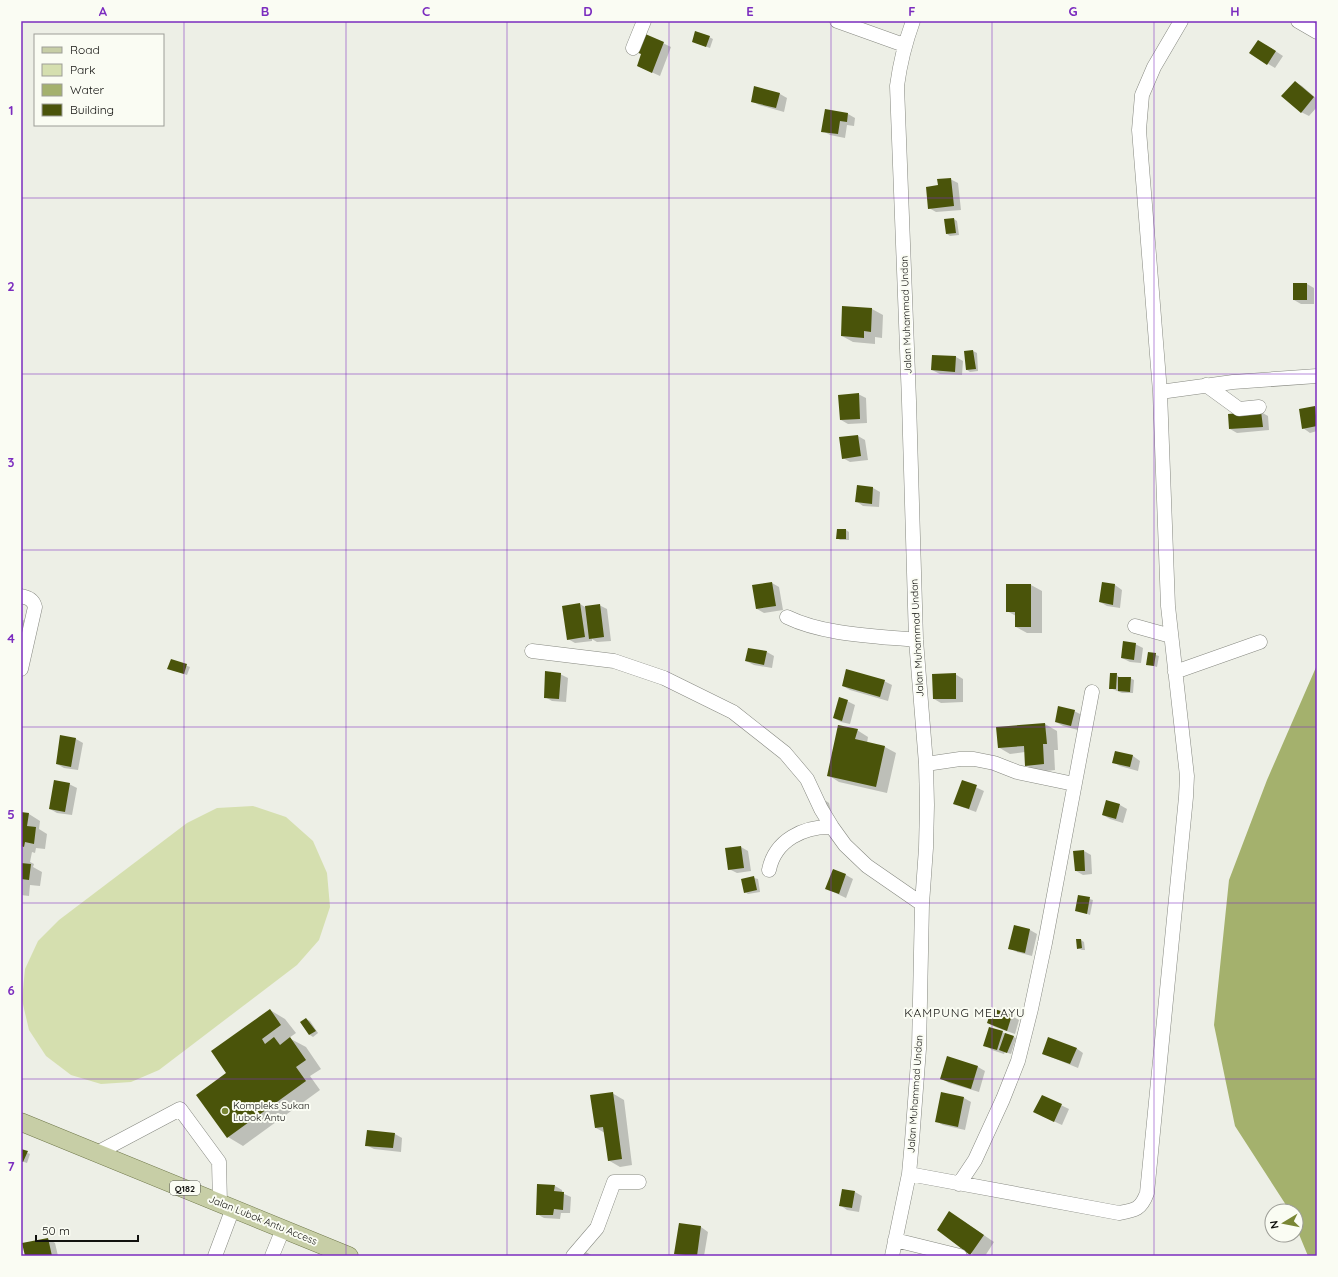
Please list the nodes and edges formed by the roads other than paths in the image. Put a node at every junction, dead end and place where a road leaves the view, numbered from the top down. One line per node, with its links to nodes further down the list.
1 (644, 21): 8 (street)
2 (837, 21): 7 (street)
3 (913, 21): 7 (street, Jalan Muhammad Undan)
4 (1181, 21): 11 (street)
5 (1298, 21): 6 (street)
6 (1317, 32)
7 (904, 45): 17 (street, Jalan Muhammad Undan)
8 (633, 48)
9 (1317, 376): 10 (street)
10 (1206, 385): 11 (street); 12 (street)
11 (1160, 392): 16 (street)
12 (1260, 407)
13 (21, 596): 20 (street)
14 (787, 617): 17 (street)
15 (1135, 626): 16 (street)
16 (1171, 636): 21 (street)
17 (916, 640): 23 (street, Jalan Muhammad Undan)
18 (1260, 642): 21 (street)
19 (532, 651): 25 (street)
20 (21, 669)
21 (1175, 672): 32 (street)
22 (1092, 692): 24 (street)
23 (926, 764): 24 (street); 27 (street, Jalan Muhammad Undan)
24 (1074, 784): 32 (street)
25 (832, 827): 26 (street); 27 (street)
26 (769, 870)
27 (922, 904): 30 (street, Jalan Muhammad Undan)
28 (21, 1122): 29 (main road, Jalan Lubok Antu Access / Q182)
29 (97, 1153): 33 (main road, Jalan Lubok Antu Access / Q182); 33 (street)
30 (909, 1174): 32 (street); 35 (street, Jalan Muhammad Undan)
31 (639, 1182): 39 (street)
32 (959, 1184)
33 (226, 1205): 34 (main road, Jalan Lubok Antu Access / Q182); 36 (street)
34 (283, 1229): 37 (street); 38 (main road, Jalan Lubok Antu Access / Q182)
35 (895, 1240): 40 (street, Jalan Muhammad Undan); 41 (street)
36 (215, 1256)
37 (272, 1256)
38 (349, 1256)
39 (573, 1256)
40 (892, 1256)
41 (960, 1256)

